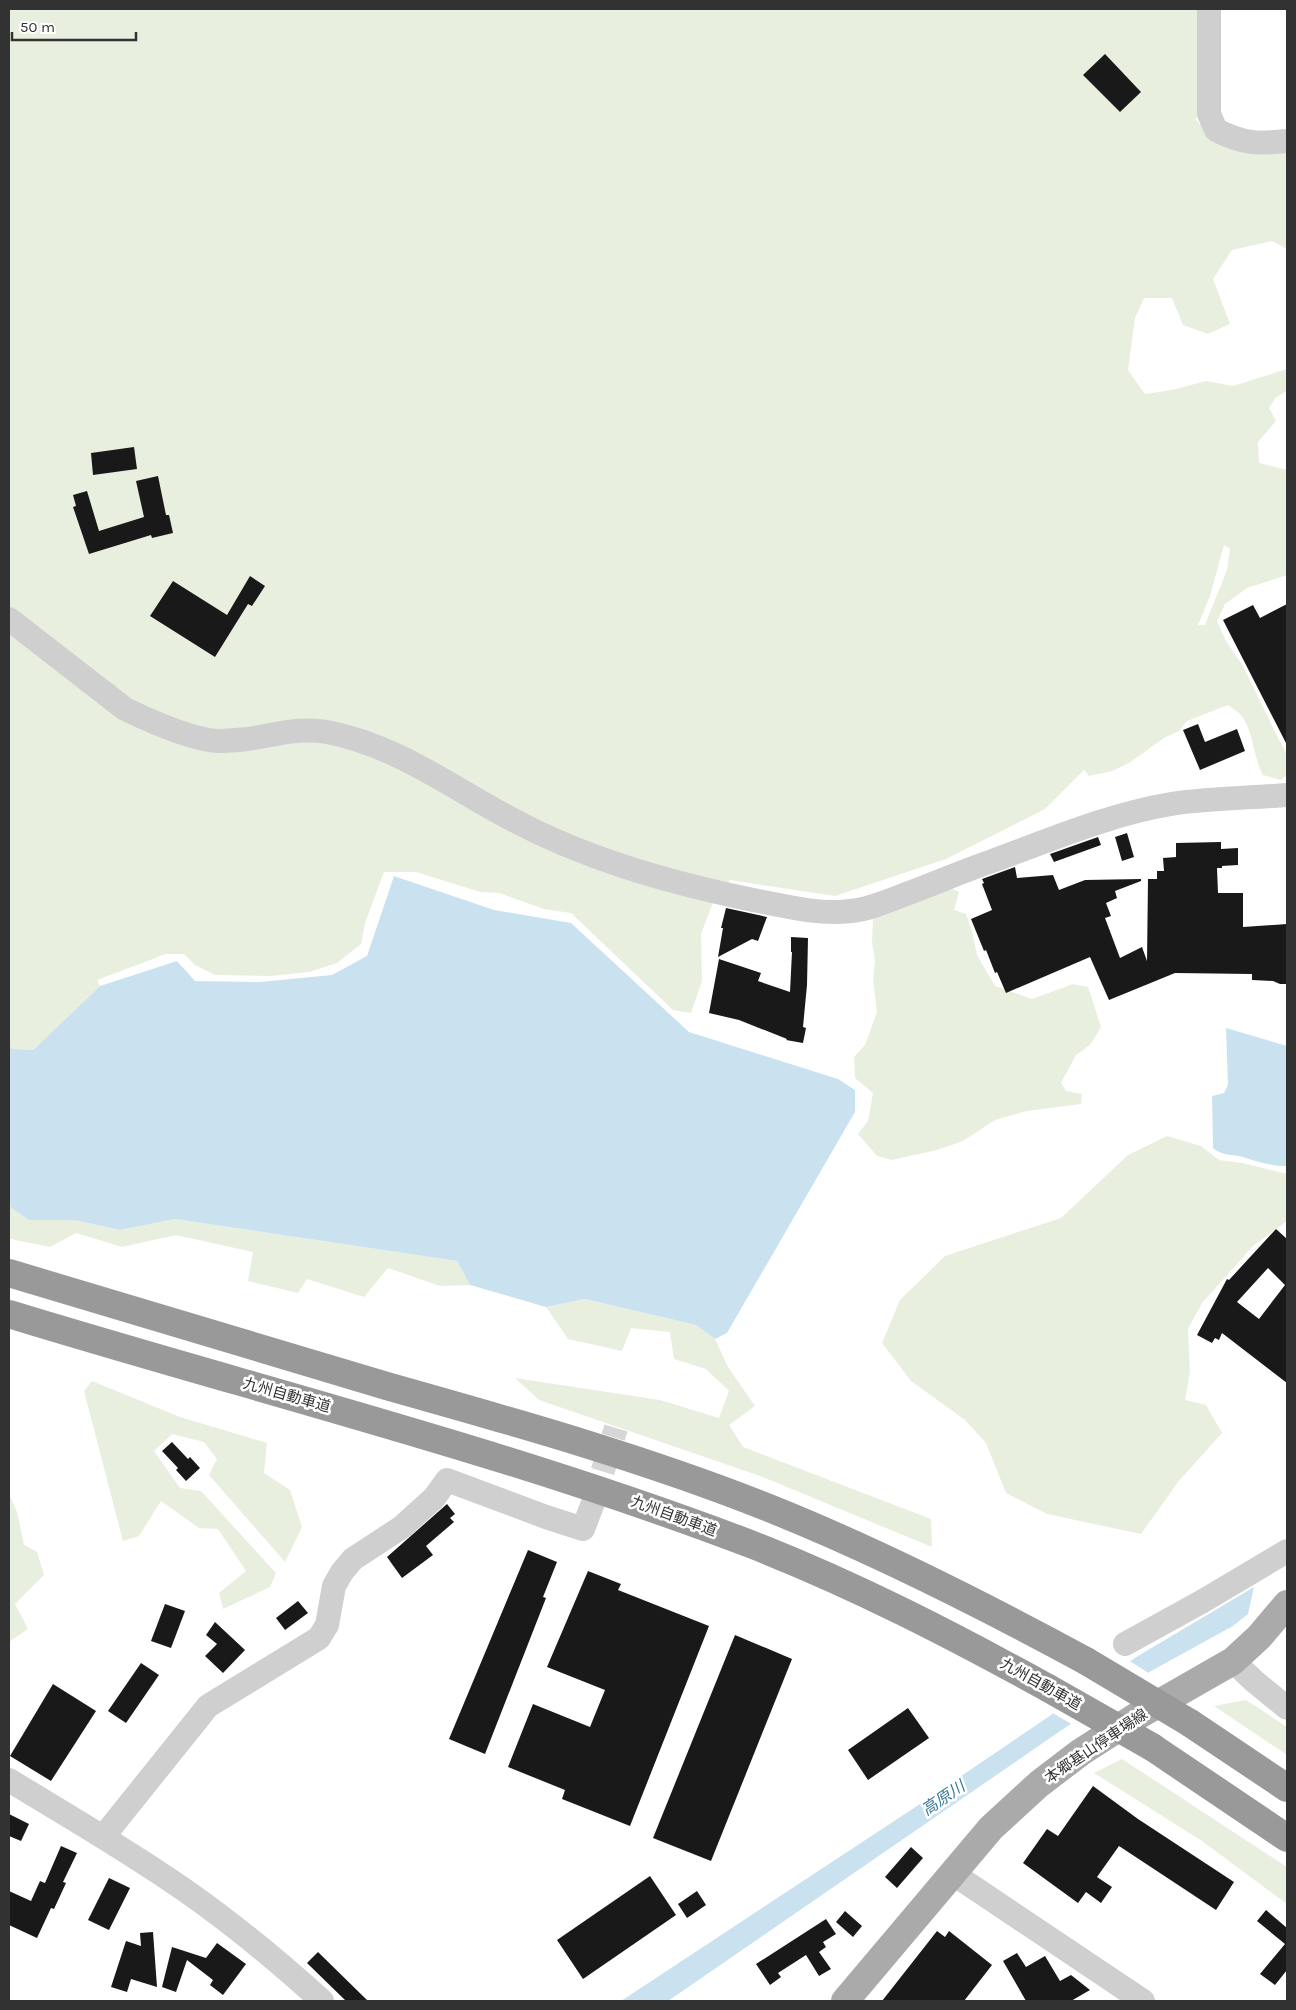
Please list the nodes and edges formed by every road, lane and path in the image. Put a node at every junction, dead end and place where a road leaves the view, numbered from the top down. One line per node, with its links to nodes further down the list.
1 (1209, 9): 2 (street)
2 (1287, 141)
3 (9, 619): 4 (street)
4 (1287, 795)
5 (9, 1273): 14 (highway, bridge)
6 (9, 1314): 16 (highway, 九州自動車道, bridge)
7 (591, 1508): 15 (street)
8 (1287, 1551): 10 (street)
9 (1287, 1604): 11 (main road, 本郷基山停車場線)
10 (1125, 1644)
11 (1233, 1661): 12 (street); 17 (main road, 本郷基山停車場線)
12 (1287, 1708)
13 (9, 1780): 15 (street)
14 (1287, 1788)
15 (103, 1837): 18 (street)
16 (1287, 1838)
17 (952, 1873): 19 (main road, 本郷基山停車場線); 20 (street)
18 (322, 2001)
19 (845, 2001)
20 (1143, 2001)

